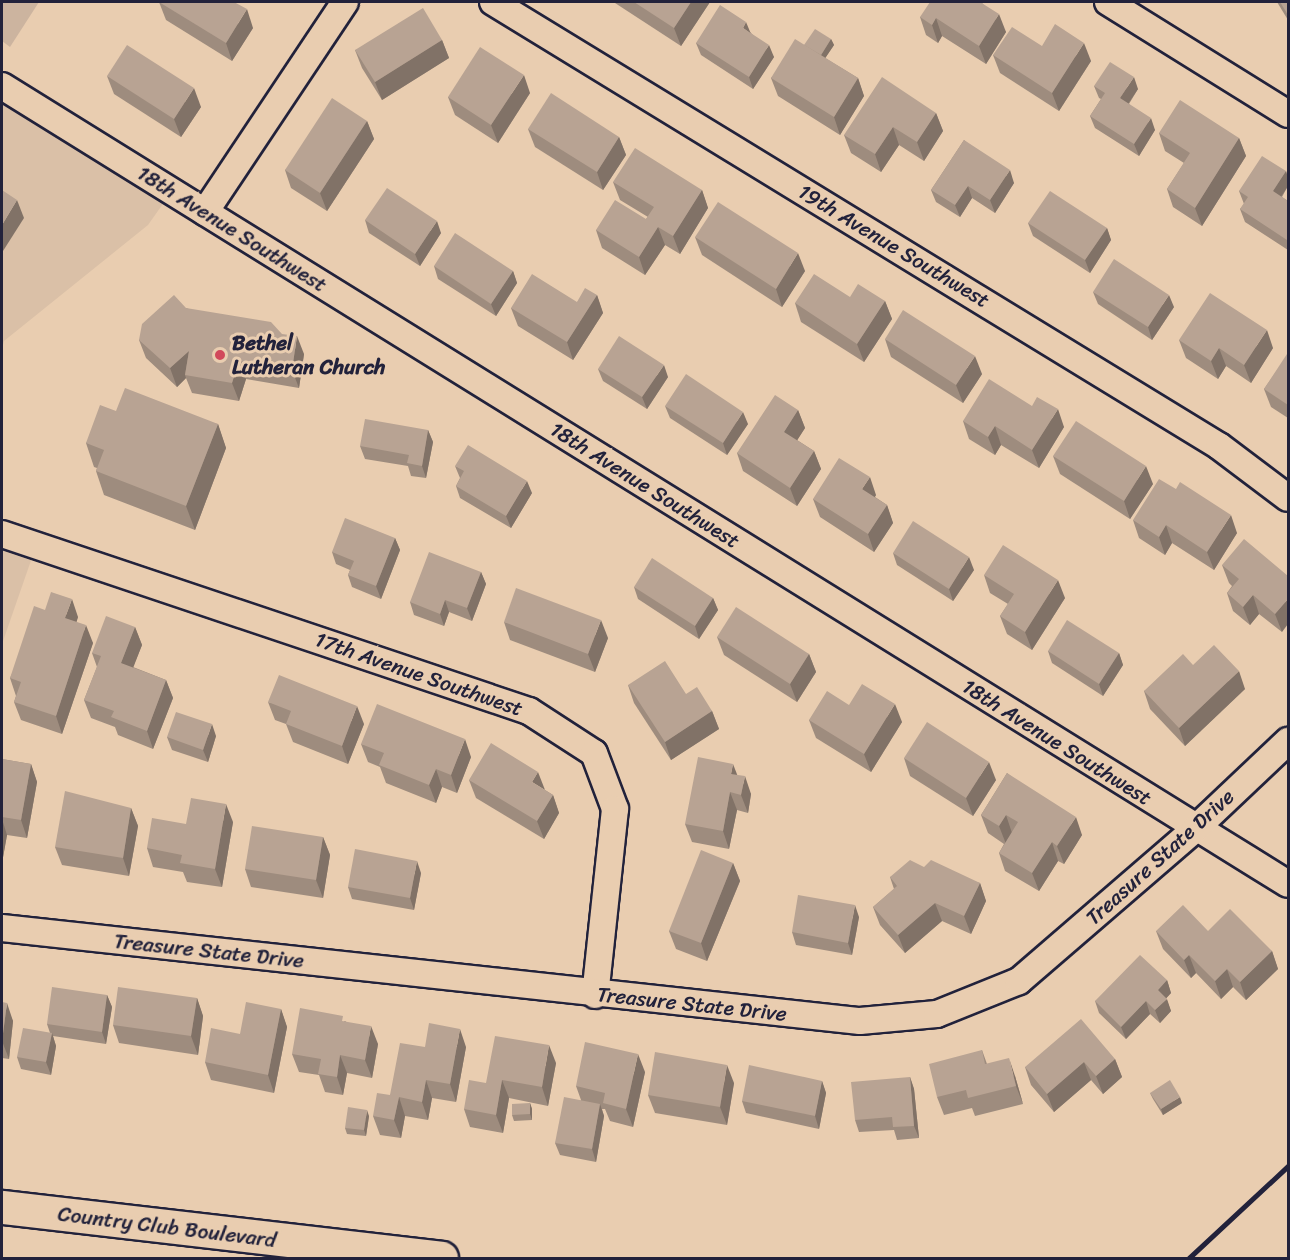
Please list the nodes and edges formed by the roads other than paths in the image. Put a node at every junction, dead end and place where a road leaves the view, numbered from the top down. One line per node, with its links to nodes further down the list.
1 (345, 2): 6 (street)
2 (494, 2): 7 (street, 19th Avenue Southwest)
3 (1108, 2): 5 (street)
4 (2, 86): 6 (street, 18th Avenue Southwest)
5 (1288, 114)
6 (205, 212): 10 (street, 18th Avenue Southwest)
7 (1288, 498)
8 (2, 534): 13 (street, 17th Avenue Southwest)
9 (1288, 741): 10 (street, Treasure State Drive)
10 (1196, 828): 11 (street, 18th Avenue Southwest); 13 (street, Treasure State Drive)
11 (1288, 884)
12 (2, 928): 13 (street, Treasure State Drive)
13 (595, 994)
14 (2, 1208): 15 (highway, Country Club Boulevard)
15 (441, 1258)

